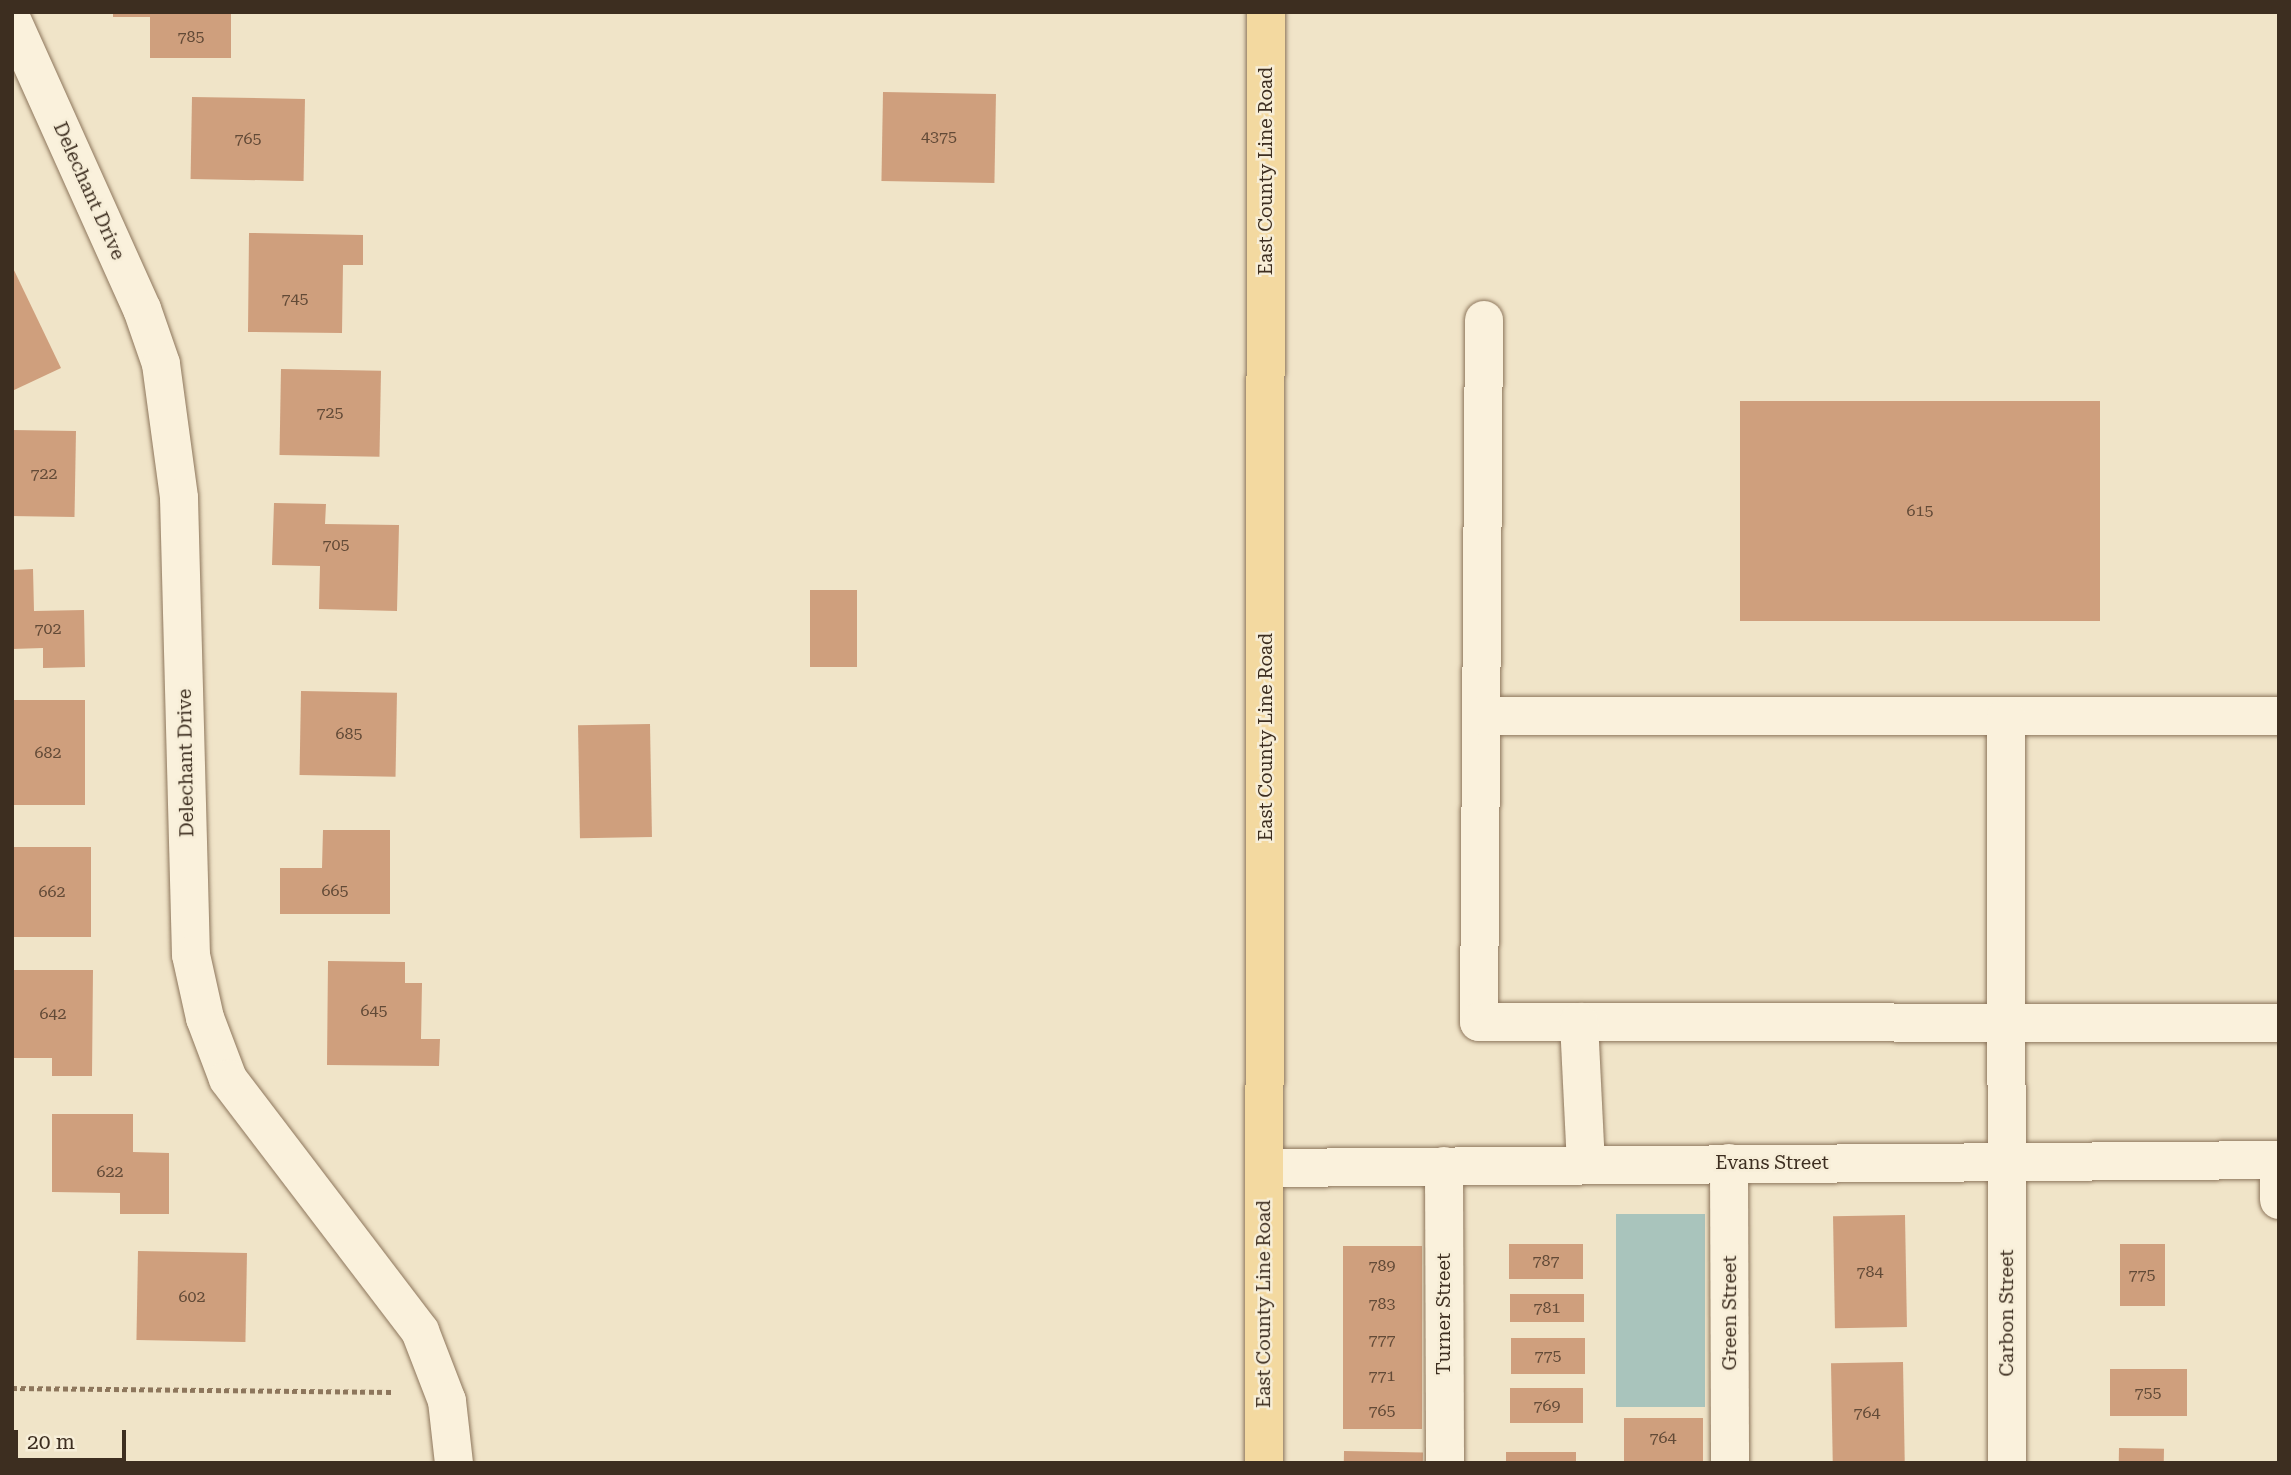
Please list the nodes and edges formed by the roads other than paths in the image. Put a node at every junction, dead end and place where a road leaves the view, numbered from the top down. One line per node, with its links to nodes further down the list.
1 (1266, 12): 15 (main road, East County Line Road)
2 (12, 20): 17 (street, Delechant Drive)
3 (1484, 320): 4 (street)
4 (1481, 716): 6 (street); 8 (street)
5 (2279, 716): 6 (street)
6 (2006, 718): 7 (street, Carbon Street)
7 (2005, 1022): 8 (street); 9 (street); 13 (street, Carbon Street)
8 (1579, 1023): 11 (street)
9 (2279, 1023)
10 (2279, 1160): 13 (street, Evans Street); 16 (street)
11 (1587, 1163): 12 (street, Evans Street); 14 (street, Evans Street)
12 (1729, 1163): 13 (street, Evans Street); 20 (street, Green Street)
13 (2007, 1163): 21 (street, Carbon Street)
14 (1444, 1166): 15 (street, Evans Street); 19 (street, Turner Street)
15 (1265, 1168): 18 (main road, East County Line Road)
16 (2279, 1200)
17 (454, 1463)
18 (1264, 1463)
19 (1445, 1463)
20 (1730, 1463)
21 (2007, 1463)

